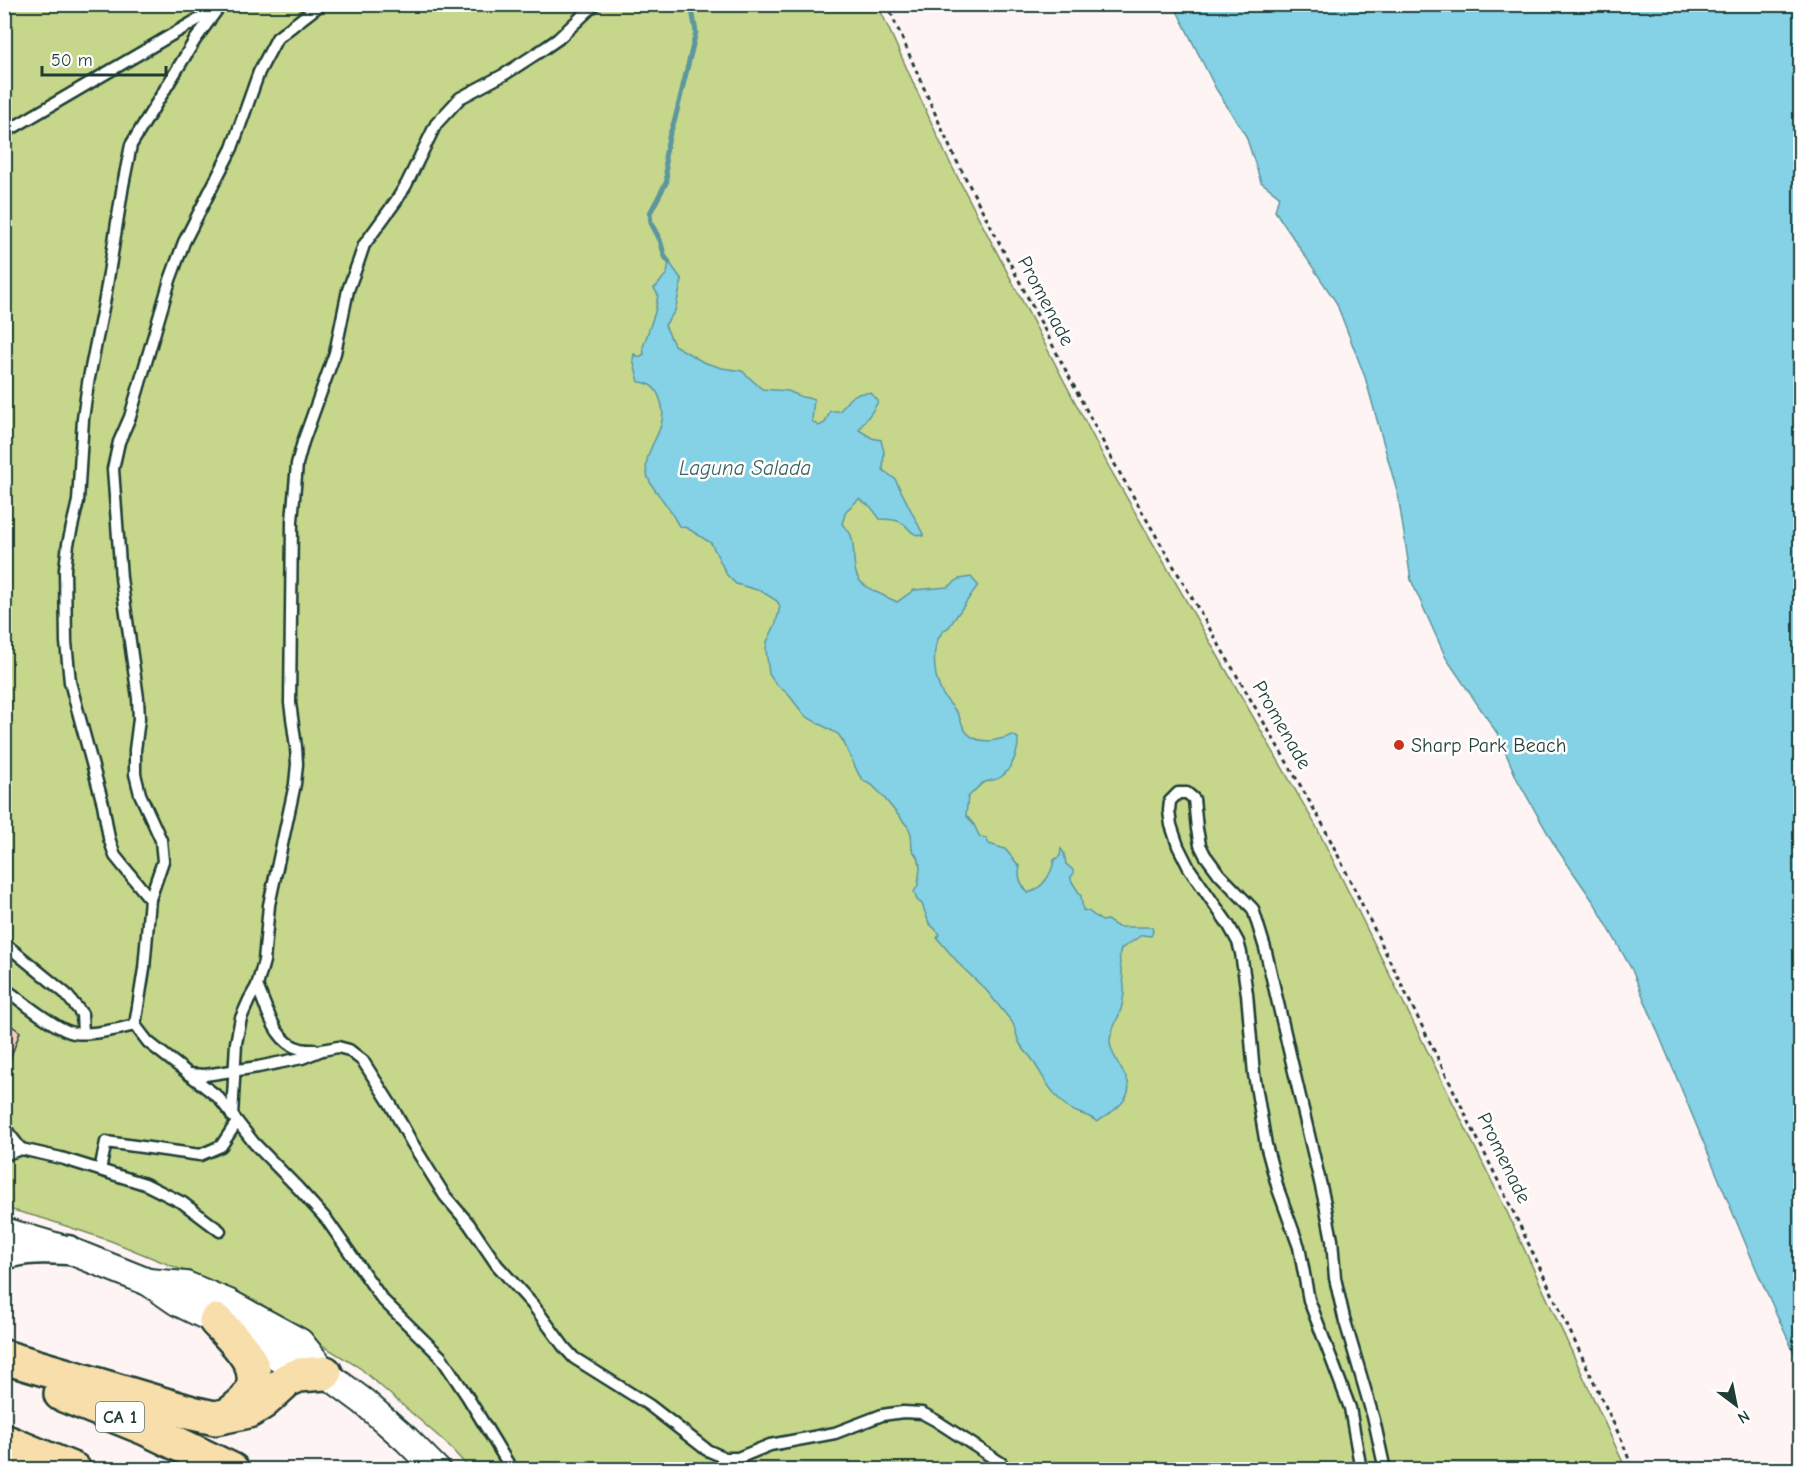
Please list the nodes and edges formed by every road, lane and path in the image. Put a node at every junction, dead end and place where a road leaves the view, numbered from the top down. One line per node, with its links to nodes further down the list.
1 (321, 4): 6 (lane)
2 (595, 4): 8 (lane)
3 (887, 4): 40 (path, Promenade)
4 (221, 6): 5 (lane); 6 (lane)
5 (4, 133)
6 (150, 898): 10 (lane)
7 (4, 943): 11 (lane)
8 (257, 986): 12 (lane); 13 (lane)
9 (4, 988): 11 (lane)
10 (135, 1025): 11 (lane); 14 (lane)
11 (84, 1033)
12 (322, 1050): 13 (lane); 37 (lane)
13 (234, 1071): 14 (lane); 15 (lane)
14 (188, 1074): 15 (lane)
15 (234, 1119): 19 (lane); 36 (lane)
16 (4, 1127): 17 (lane)
17 (21, 1149): 18 (lane); 19 (lane)
18 (4, 1155)
19 (100, 1170): 20 (lane)
20 (220, 1230)
21 (4, 1231): 22 (street)
22 (68, 1250): 23 (main road); 24 (street)
23 (4, 1255)
24 (148, 1281): 25 (street); 28 (street)
25 (216, 1322): 28 (street); 29 (highway)
26 (4, 1357): 29 (highway)
27 (4, 1373): 34 (highway, CA 1)
28 (325, 1373): 29 (highway); 35 (street)
29 (229, 1415)
30 (4, 1442): 33 (highway)
31 (4, 1455): 32 (highway)
32 (55, 1470)
33 (74, 1470)
34 (232, 1470)
35 (437, 1470)
36 (512, 1470)
37 (1006, 1470)
38 (1361, 1470): 39 (lane)
39 (1385, 1470)
40 (1633, 1470)

